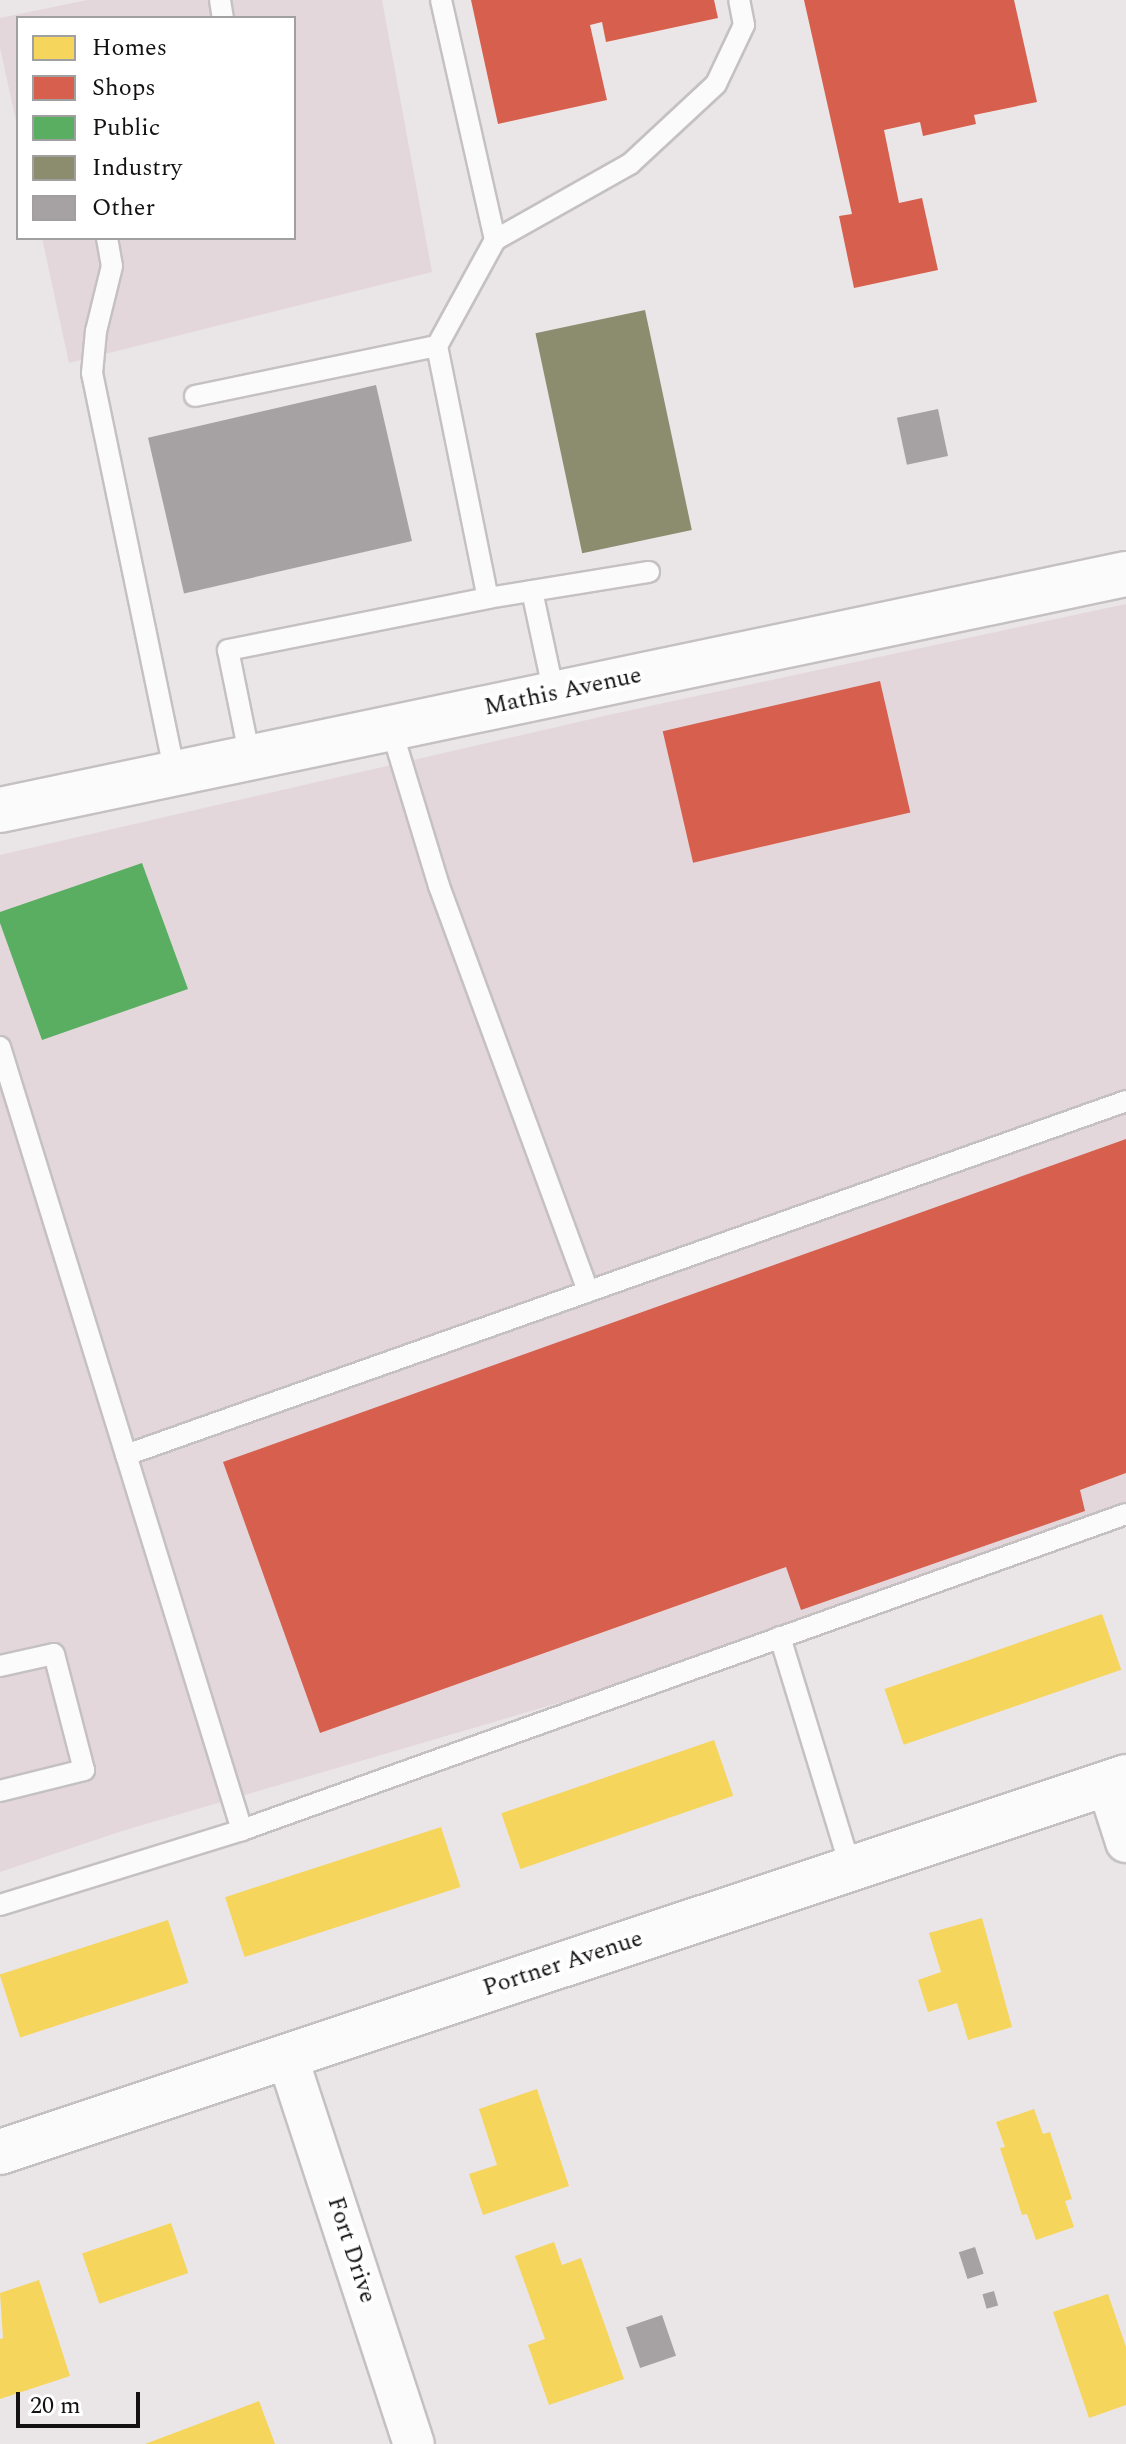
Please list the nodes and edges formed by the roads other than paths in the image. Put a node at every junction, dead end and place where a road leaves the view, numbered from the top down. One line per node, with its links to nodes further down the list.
1 (441, 0): 4 (lane)
2 (739, 0): 4 (lane)
3 (107, 240): 14 (lane)
4 (495, 240): 5 (lane)
5 (437, 346): 6 (lane); 10 (lane)
6 (195, 396)
7 (649, 572): 9 (lane)
8 (1126, 574): 11 (street, Mathis Avenue)
9 (532, 591): 10 (lane); 11 (lane)
10 (488, 598): 13 (lane)
11 (554, 694): 12 (street, Mathis Avenue)
12 (391, 728): 13 (street, Mathis Avenue); 18 (lane)
13 (250, 758): 14 (street, Mathis Avenue)
14 (175, 773): 15 (street, Mathis Avenue)
15 (0, 810)
16 (0, 1047): 19 (lane)
17 (1126, 1101): 18 (lane)
18 (588, 1291): 19 (lane)
19 (126, 1455): 25 (lane)
20 (1126, 1514): 21 (lane)
21 (780, 1637): 25 (lane); 27 (lane)
22 (0, 1666): 24 (lane)
23 (1116, 1780): 26 (street); 27 (street, Portner Avenue)
24 (0, 1791)
25 (242, 1830): 28 (lane)
26 (1126, 1842)
27 (851, 1869): 29 (street, Portner Avenue)
28 (0, 1905)
29 (287, 2056): 30 (street, Portner Avenue); 31 (street, Fort Drive)
30 (0, 2152)
31 (414, 2444)

